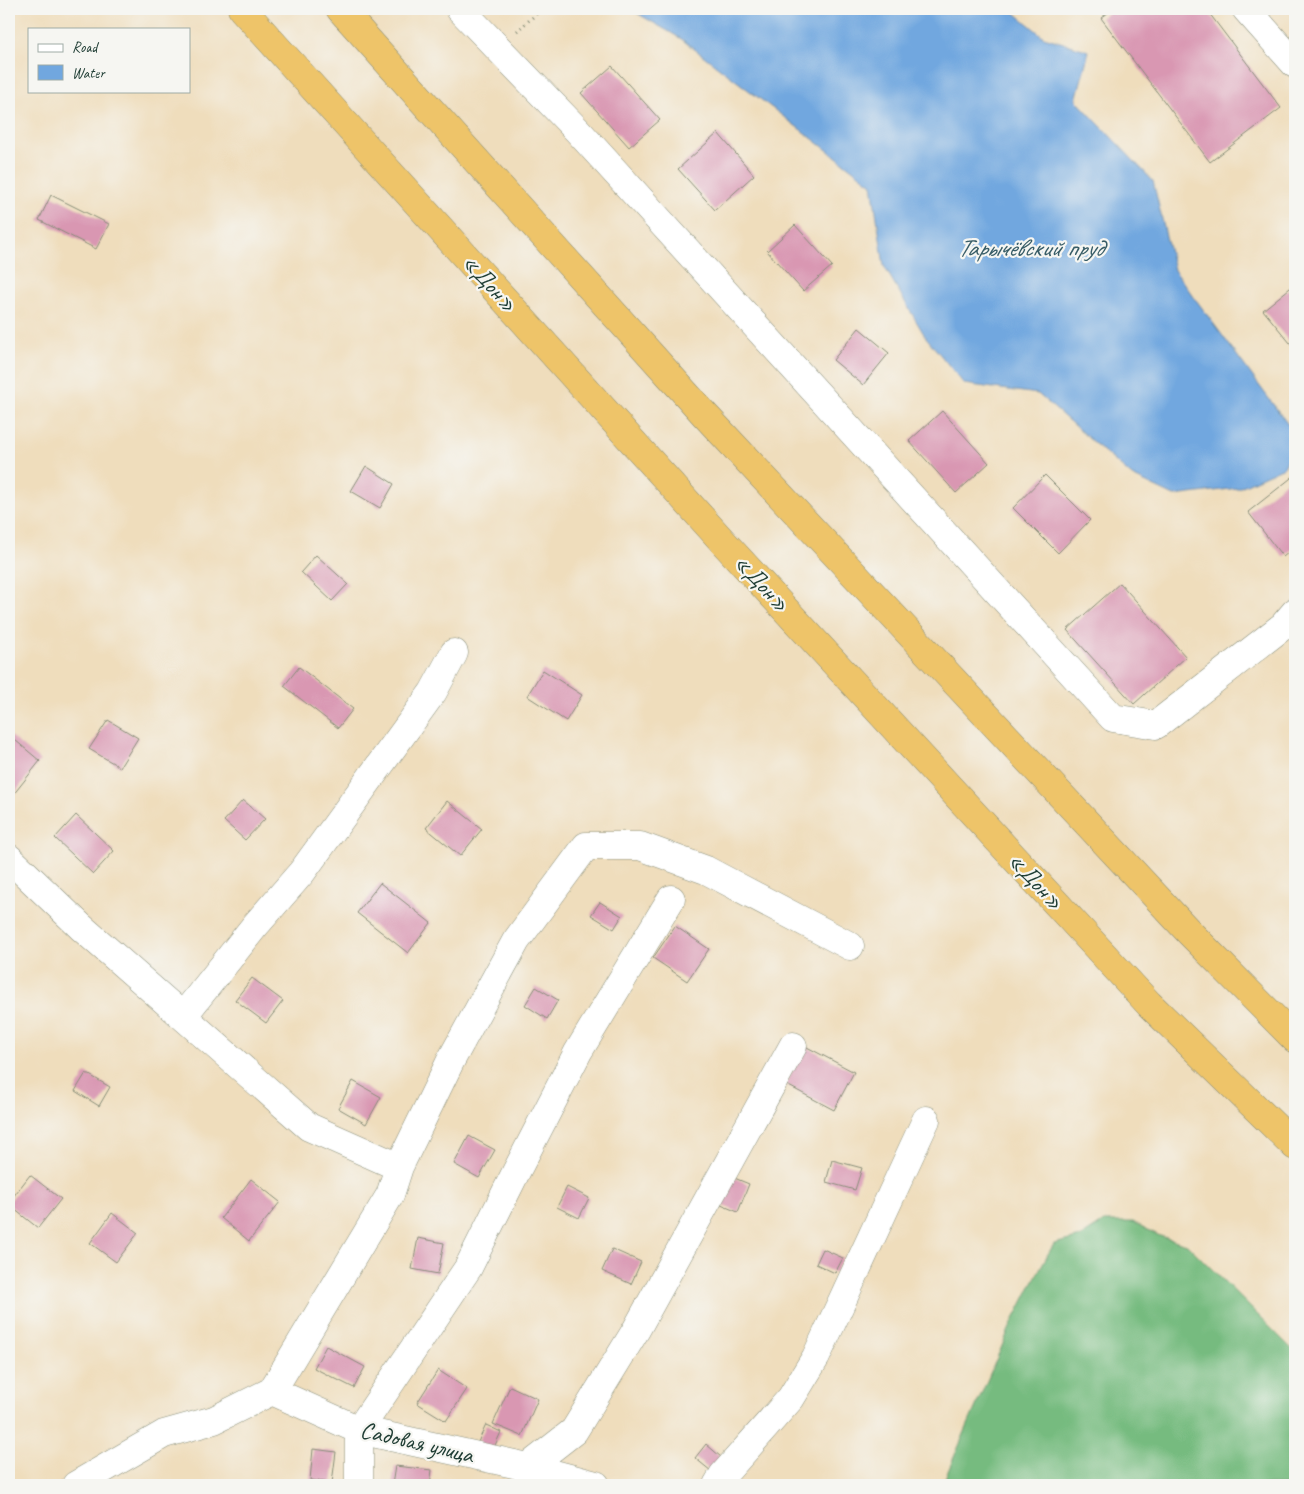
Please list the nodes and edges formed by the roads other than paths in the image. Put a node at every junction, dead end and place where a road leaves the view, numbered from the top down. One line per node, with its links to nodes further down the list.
1 (242, 9): 15 (highway, «Дон»)
2 (340, 9): 12 (highway)
3 (460, 9): 6 (street)
4 (1246, 9): 5 (street)
5 (1295, 64)
6 (1295, 612)
7 (454, 653): 11 (street)
8 (9, 858): 11 (street)
9 (672, 899): 18 (street)
10 (850, 946): 16 (street)
11 (183, 1016): 16 (street)
12 (1295, 1039)
13 (793, 1046): 19 (street)
14 (926, 1120): 23 (street)
15 (1295, 1146)
16 (399, 1167): 17 (street)
17 (272, 1392): 18 (street, Садовая улица); 20 (street)
18 (359, 1430): 19 (street, Садовая улица); 21 (street)
19 (528, 1476): 22 (street, Садовая улица)
20 (76, 1485)
21 (359, 1485)
22 (596, 1485)
23 (717, 1485)

